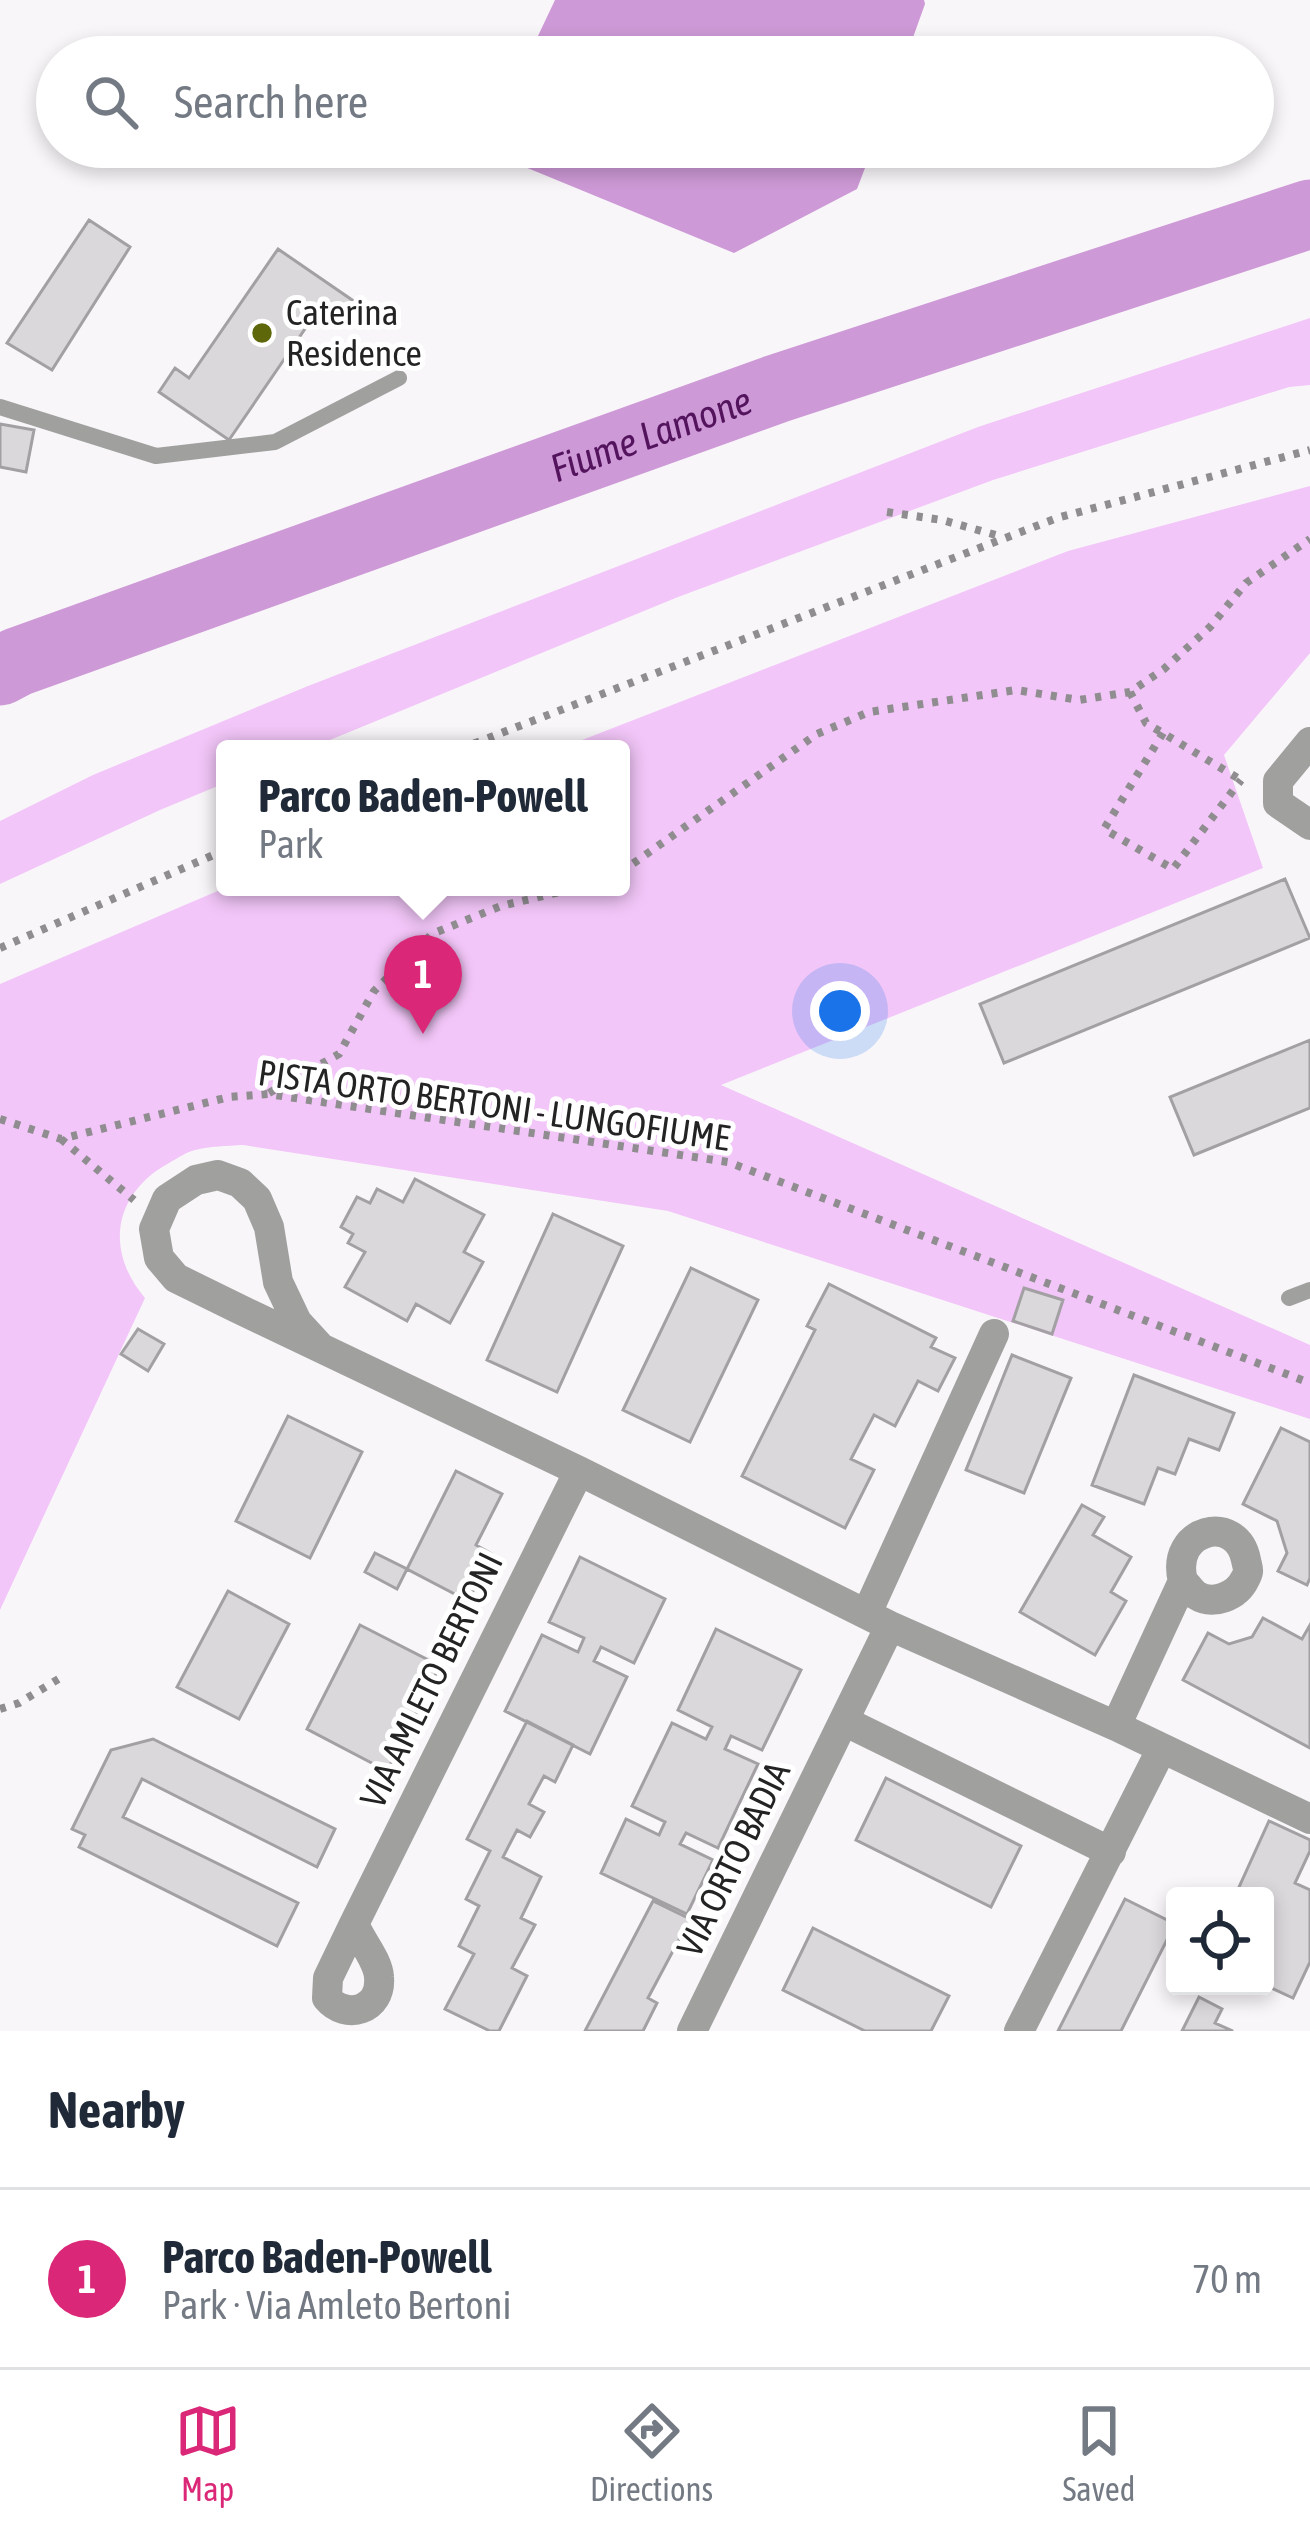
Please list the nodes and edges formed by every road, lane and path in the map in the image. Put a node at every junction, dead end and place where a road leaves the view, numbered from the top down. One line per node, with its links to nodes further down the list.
1 (399, 378): 2 (lane)
2 (0, 407)
3 (1310, 450): 5 (path)
4 (887, 512): 5 (path)
5 (1005, 538): 9 (path)
6 (1310, 539): 7 (path)
7 (1130, 692): 8 (path); 15 (path)
8 (1163, 733): 11 (path); 11 (path)
9 (483, 740)
10 (1310, 742): 12 (street)
11 (1241, 780): 12 (path)
12 (1278, 802): 13 (street)
13 (1310, 825)
14 (216, 854): 17 (path)
15 (630, 866)
16 (543, 896): 18 (path)
17 (0, 948)
18 (268, 1094): 20 (path, PISTA ORTO BERTONI - LUNGOFIUME); 26 (path, PISTA ORTO BERTONI - LUNGOFIUME)
19 (0, 1119): 20 (path)
20 (61, 1139): 21 (path)
21 (158, 1220): 25 (street); 25 (street)
22 (1310, 1290): 23 (lane)
23 (1289, 1298)
24 (994, 1334): 29 (street)
25 (320, 1347): 27 (street)
26 (1310, 1383)
27 (579, 1471): 29 (street); 37 (street, VIA AMLETO BERTONI)
28 (1183, 1581): 33 (street)
29 (878, 1620): 32 (street, VIA ORTO BADIA); 33 (street)
30 (65, 1675): 31 (path)
31 (0, 1709)
32 (844, 1721): 36 (street); 38 (street, VIA ORTO BADIA)
33 (1116, 1726): 34 (street)
34 (1161, 1750): 35 (street); 36 (street)
35 (1310, 1819)
36 (1111, 1852): 39 (street)
37 (354, 1924)
38 (692, 2031)
39 (1019, 2031)

